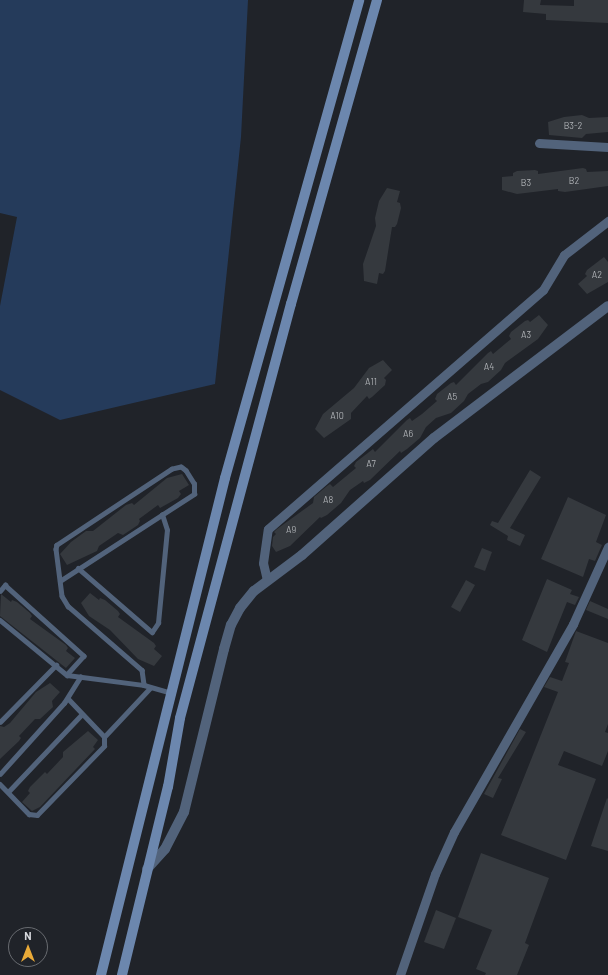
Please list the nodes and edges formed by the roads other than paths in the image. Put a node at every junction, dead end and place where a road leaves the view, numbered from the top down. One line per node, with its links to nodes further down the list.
1 (359, 0): 19 (main road)
2 (377, 0): 25 (main road)
3 (539, 144): 4 (street)
4 (608, 147)
5 (608, 221): 10 (street)
6 (608, 306): 10 (street)
7 (162, 515): 9 (lane); 9 (lane); 11 (lane)
8 (608, 547): 32 (street)
9 (78, 568): 11 (lane)
10 (267, 580): 29 (street)
11 (60, 581): 17 (lane)
12 (0, 591): 15 (lane)
13 (0, 620): 14 (lane)
14 (56, 665): 15 (lane); 22 (lane)
15 (67, 675): 16 (lane)
16 (80, 677): 17 (lane); 20 (lane)
17 (144, 685): 18 (lane)
18 (150, 688): 19 (lane); 23 (lane)
19 (172, 693): 24 (main road)
20 (68, 699): 21 (lane); 26 (lane)
21 (81, 715): 23 (lane); 28 (lane)
22 (0, 722)
23 (104, 737): 28 (lane)
24 (159, 746): 25 (main road); 30 (main road)
25 (176, 750): 29 (main road)
26 (0, 774)
27 (0, 784): 28 (lane)
28 (8, 792)
29 (147, 869): 31 (main road)
30 (102, 975)
31 (122, 975)
32 (400, 975)

